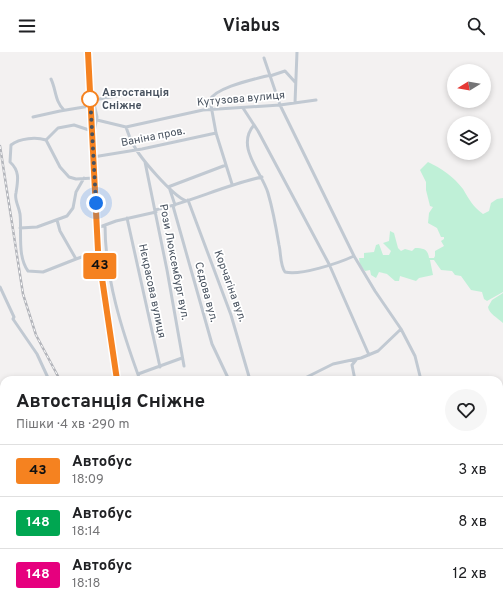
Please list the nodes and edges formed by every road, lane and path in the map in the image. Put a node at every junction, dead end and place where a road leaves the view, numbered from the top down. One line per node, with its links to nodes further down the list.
1 (88, 52): 7 (main road)
2 (297, 52): 6 (street)
3 (264, 58): 4 (street)
4 (270, 75): 6 (street); 12 (street); 15 (street)
5 (51, 79): 16 (street)
6 (295, 83): 11 (street)
7 (89, 84): 9 (street); 13 (main road)
8 (139, 92): 9 (street)
9 (94, 100): 18 (street)
10 (316, 100): 11 (street, Кутузова вулиця)
11 (295, 103): 12 (street, Кутузова вулиця)
12 (280, 105): 14 (street, Кутузова вулиця); 43 (street)
13 (90, 106): 16 (street); 21 (main road)
14 (243, 108): 15 (street, Кутузова вулиця); 19 (street)
15 (211, 109): 20 (street, Кутузова вулиця); 22 (street)
16 (64, 110): 17 (street)
17 (33, 118)
18 (97, 120): 20 (street, Кутузова вулиця); 24 (street)
19 (254, 125): 29 (street); 45 (street)
20 (126, 127): 25 (street)
21 (92, 131): 23 (street); 24 (main road)
22 (216, 133): 25 (street, Ваніна пров.); 28 (street)
23 (46, 140): 30 (street); 40 (street)
24 (92, 141): 26 (main road)
25 (136, 150): 26 (street, Ваніна пров.); 27 (street)
26 (93, 157): 31 (main road)
27 (145, 162): 33 (street); 36 (street, Рози Люксембург вул.)
28 (226, 165): 32 (street); 33 (street)
29 (262, 177): 32 (street); 45 (street)
30 (84, 178): 31 (street); 38 (street)
31 (94, 178): 41 (main road)
32 (232, 184): 34 (street)
33 (169, 187): 34 (street); 35 (street, Сєдова вул.)
34 (187, 200): 35 (street); 57 (street, Корчагіна вул.)
35 (174, 205): 36 (street); 56 (street, Сєдова вул.)
36 (155, 211): 37 (street); 49 (street, Рози Люксембург вул.)
37 (127, 218): 39 (street); 52 (street, Нєкрасова вулиця)
38 (57, 220): 40 (street); 44 (street)
39 (105, 225): 41 (street); 53 (street)
40 (20, 228): 44 (street)
41 (97, 228): 42 (main road)
42 (98, 251): 44 (street); 55 (main road)
43 (354, 256): 45 (street); 47 (street)
44 (76, 259)
45 (329, 264): 48 (street)
46 (0, 287): 54 (street)
47 (401, 329): 48 (street); 60 (street)
48 (370, 355): 50 (street)
49 (182, 358): 51 (street, Рози Люксембург вул.); 52 (street)
50 (356, 360): 58 (street); 59 (street)
51 (184, 366)
52 (160, 368): 53 (street)
53 (138, 374)
54 (47, 376)
55 (116, 376)
56 (227, 376)
57 (249, 376)
58 (310, 376)
59 (354, 376)
60 (420, 376)

